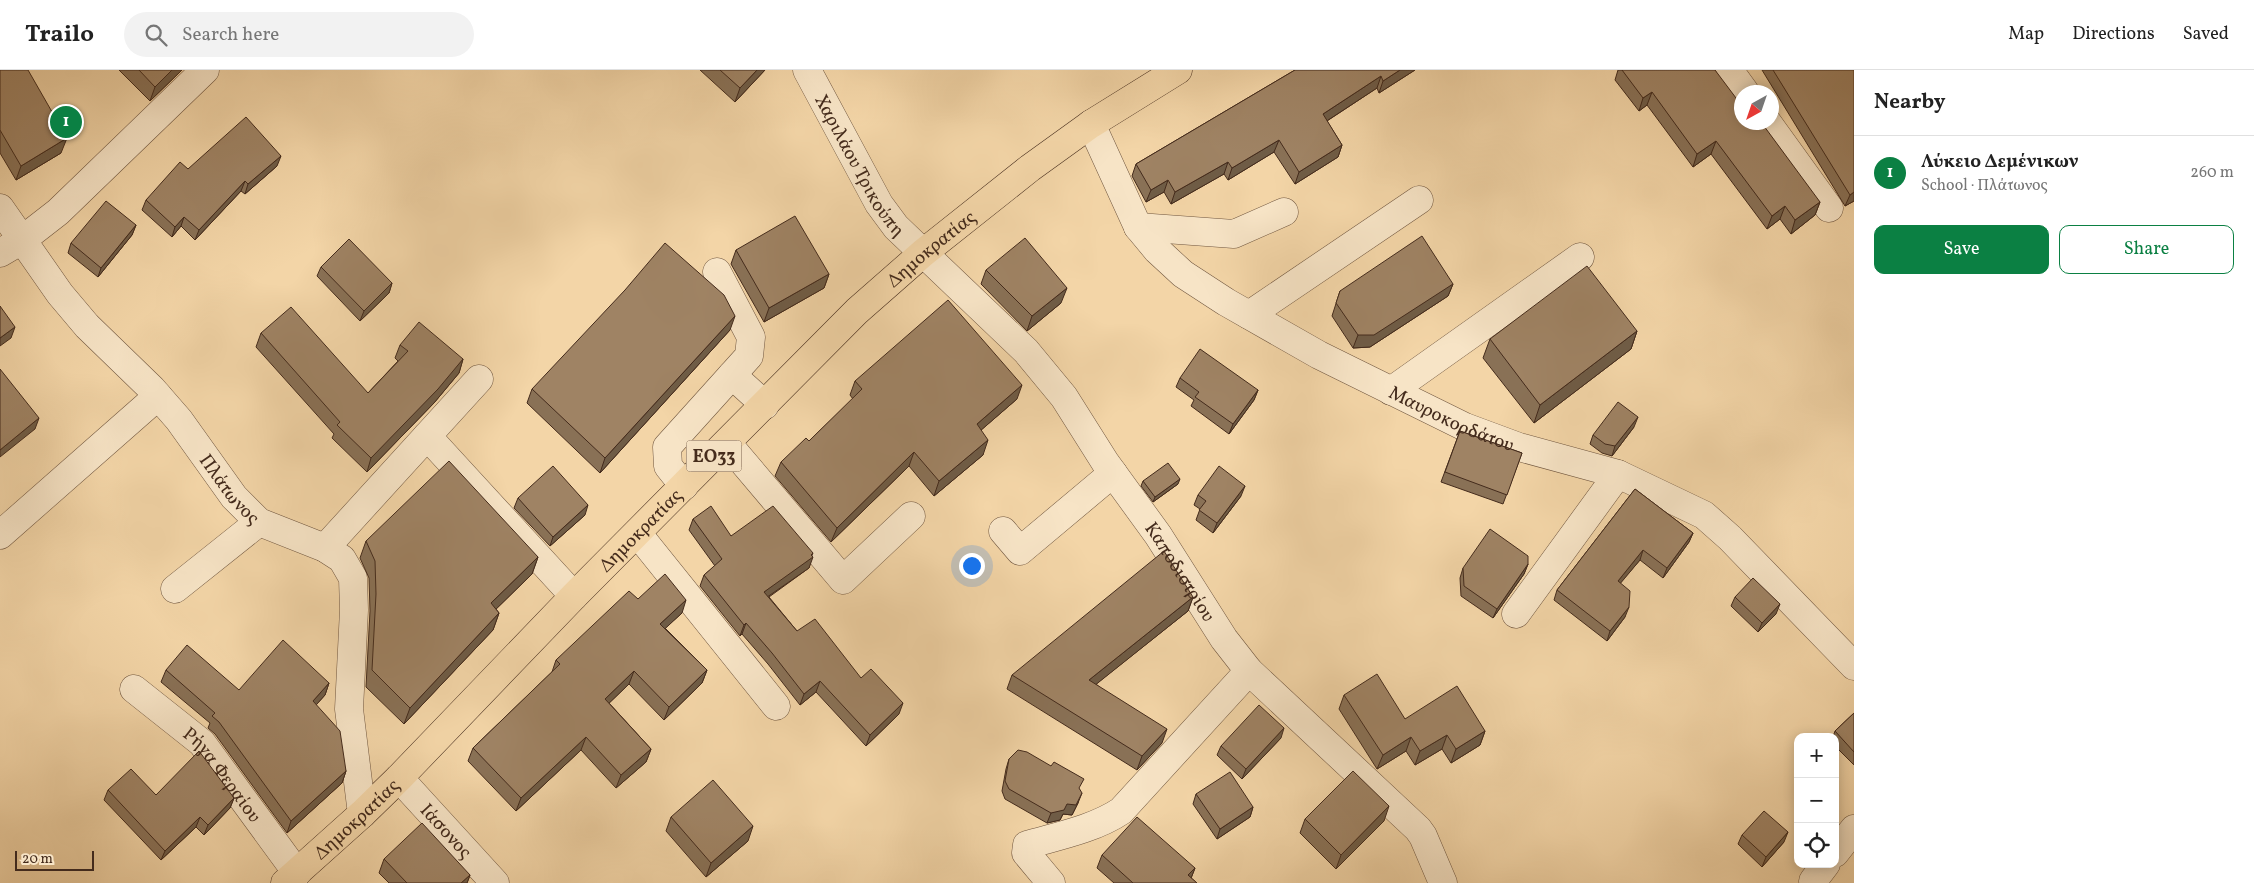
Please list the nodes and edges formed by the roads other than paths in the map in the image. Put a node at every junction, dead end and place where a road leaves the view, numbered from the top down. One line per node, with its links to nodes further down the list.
1 (205, 70): 13 (street)
2 (807, 70): 14 (street, Χαριλάου Τρικούπη)
3 (1178, 70): 6 (main road, Δημοκρατίας / ΕΟ33)
4 (1729, 70): 5 (street)
5 (1740, 85)
6 (1091, 124): 12 (street, Μαυροκορδάτου); 14 (main road, Δημοκρατίας / ΕΟ33)
7 (1773, 130): 10 (street)
8 (1419, 200): 17 (street)
9 (0, 208): 13 (street, Πλάτωνος)
10 (1829, 208)
11 (1284, 212): 12 (street)
12 (1138, 227): 17 (street, Μαυροκορδάτου)
13 (11, 247): 21 (street, Πλάτωνος)
14 (923, 253): 22 (main road, Δημοκρατίας / ΕΟ33); 25 (street, Καποδιστρίου)
15 (1580, 257): 20 (street)
16 (717, 272): 18 (street)
17 (1249, 316): 20 (street, Μαυροκορδάτου)
18 (732, 375): 22 (street); 27 (street)
19 (479, 379): 23 (street)
20 (1391, 391): 26 (street, Μαυροκορδάτου)
21 (158, 396): 29 (street, Πλάτωνος); 32 (street)
22 (765, 405): 24 (main road, Δημοκρατίας / ΕΟ33)
23 (427, 436): 33 (street); 35 (street)
24 (727, 443): 27 (main road, Δημοκρατίας / ΕΟ33); 28 (street)
25 (1113, 473): 30 (street); 38 (street, Καποδιστρίου)
26 (1618, 474): 36 (street); 37 (street, Μαυροκορδάτου)
27 (684, 486): 31 (main road, Δημοκρατίας / ΕΟ33)
28 (911, 516)
29 (259, 522): 33 (street, Πλάτωνος); 34 (street)
30 (1003, 531)
31 (638, 534): 35 (main road, Δημοκρατίας / ΕΟ33); 40 (street)
32 (0, 535)
33 (325, 548): 42 (street, Πλάτωνος)
34 (175, 589)
35 (574, 596): 41 (main road, Δημοκρατίας / ΕΟ33)
36 (1516, 614)
37 (1854, 666)
38 (1249, 671): 47 (street); 48 (street, Καποδιστρίου)
39 (134, 689): 45 (street, Ρήγα Φεραίου)
40 (776, 706)
41 (399, 778): 42 (main road, Δημοκρατίας / ΕΟ33); 46 (street, Ιάσονος)
42 (362, 814): 45 (main road, Δημοκρατίας / ΕΟ33)
43 (1854, 829): 44 (street)
44 (1839, 848)
45 (291, 878)
46 (495, 883)
47 (1051, 883)
48 (1443, 883)

